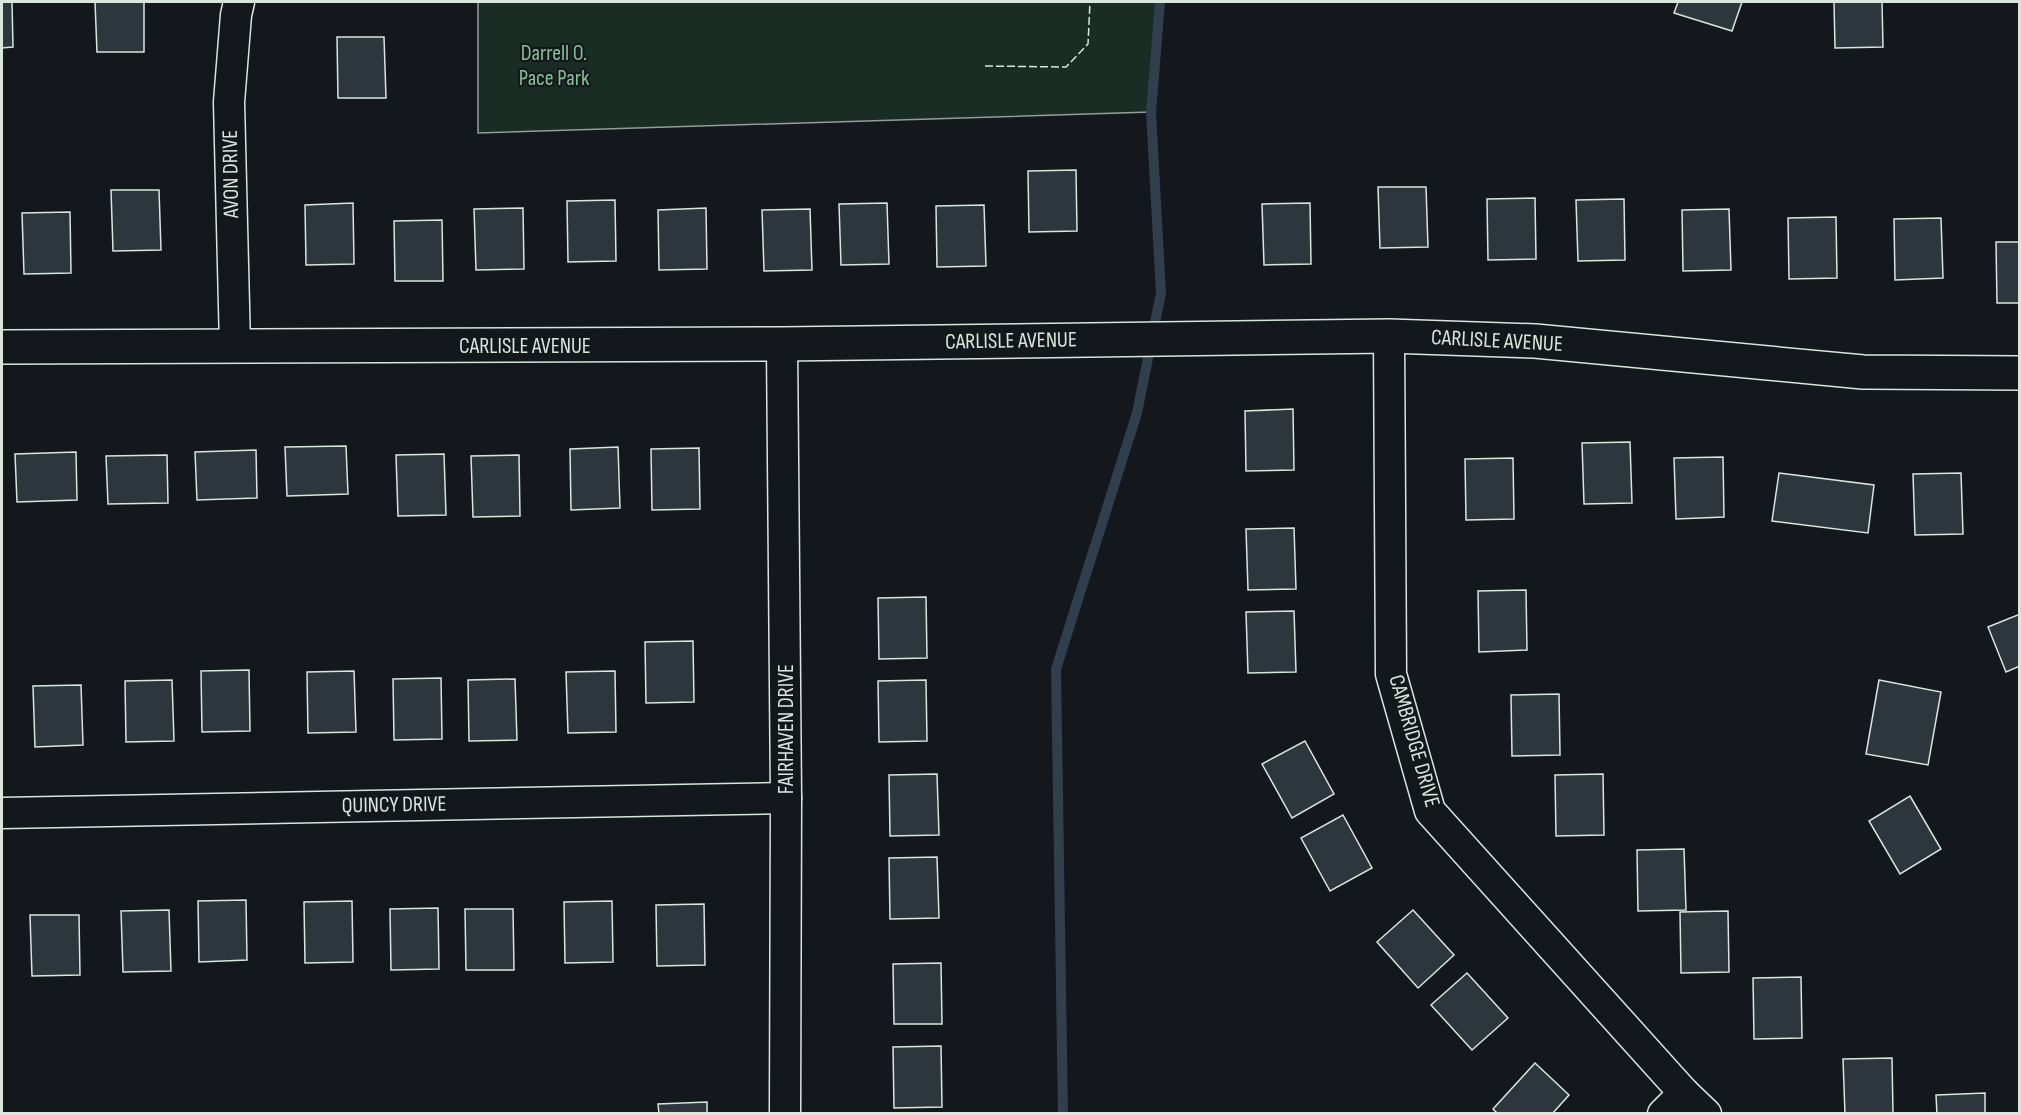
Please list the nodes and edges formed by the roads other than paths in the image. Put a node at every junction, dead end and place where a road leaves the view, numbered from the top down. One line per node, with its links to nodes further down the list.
1 (239, 2): 5 (street, AVON DRIVE)
2 (1389, 336): 3 (street, CARLISLE AVENUE); 6 (street, CARLISLE AVENUE); 9 (street, CAMBRIDGE DRIVE)
3 (782, 344): 5 (street, CARLISLE AVENUE); 7 (street, FAIRHAVEN DRIVE)
4 (2, 347): 5 (street, CARLISLE AVENUE)
5 (235, 347)
6 (2019, 373)
7 (786, 798): 8 (street, QUINCY DRIVE); 10 (street, FAIRHAVEN DRIVE)
8 (2, 813)
9 (1684, 1093): 11 (street); 12 (street, CAMBRIDGE DRIVE)
10 (785, 1113)
11 (1663, 1113)
12 (1706, 1113)

